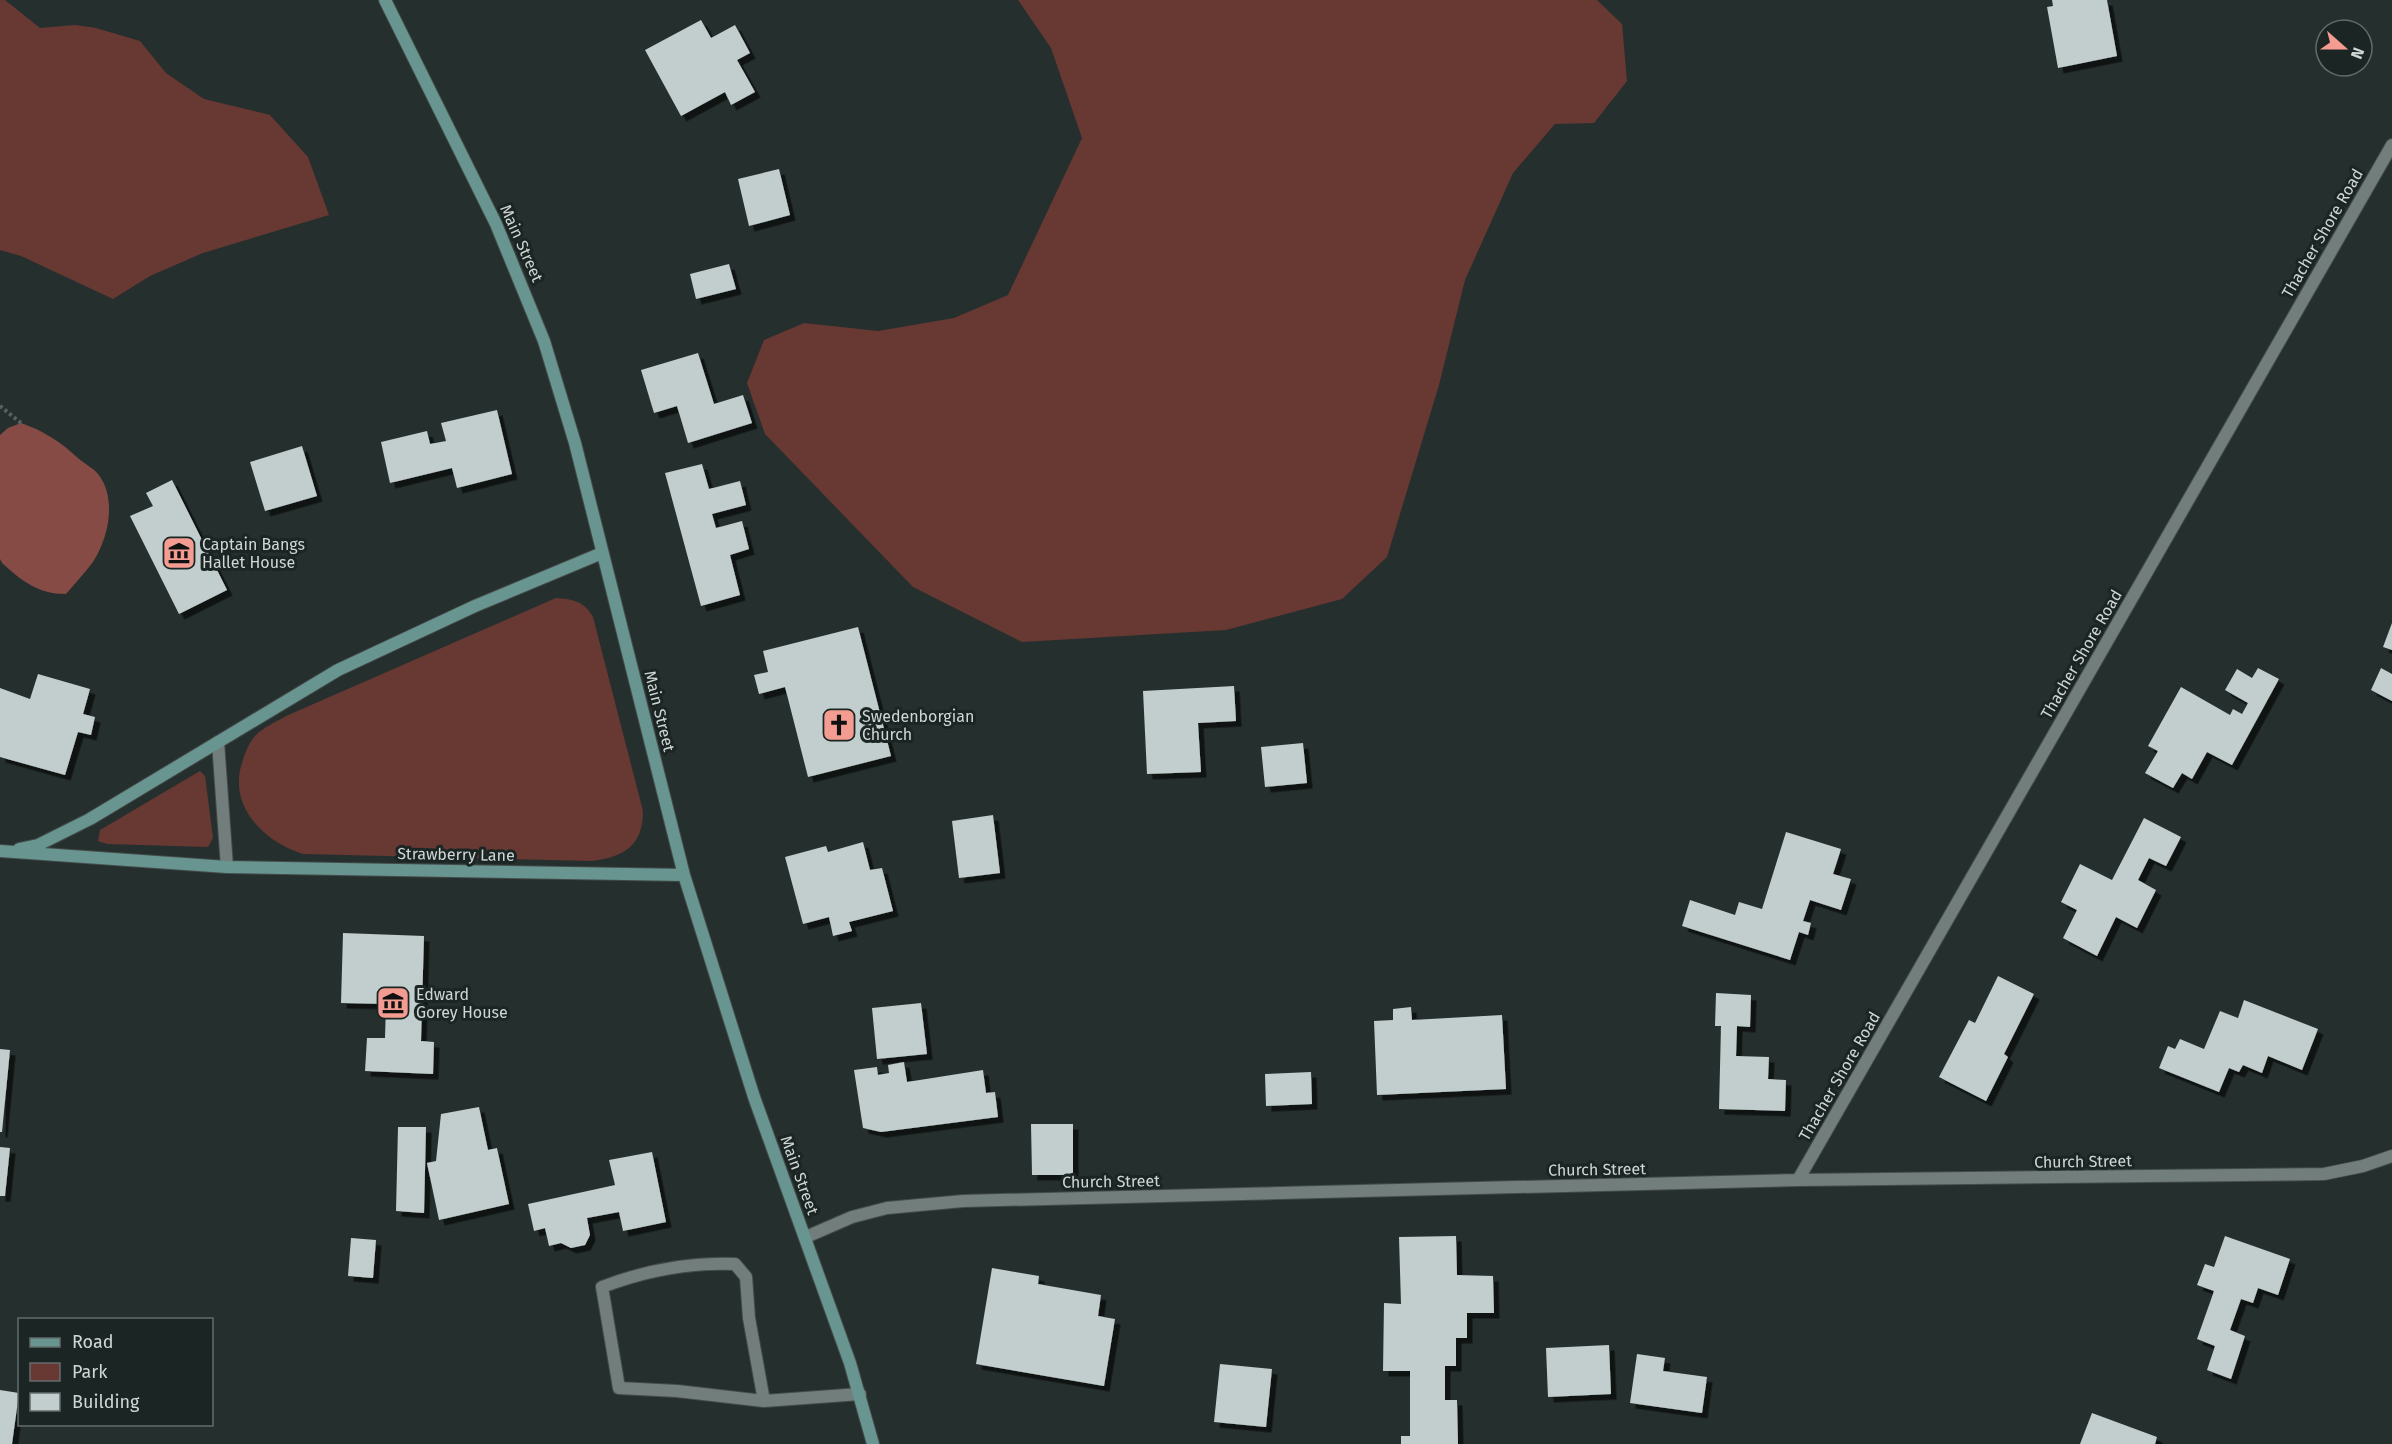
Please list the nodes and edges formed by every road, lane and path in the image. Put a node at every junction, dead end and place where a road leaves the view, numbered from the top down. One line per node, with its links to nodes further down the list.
1 (385, 0): 5 (main road, Main Street)
2 (2392, 145): 11 (street, Thacher Shore Road)
3 (0, 406): 4 (path)
4 (21, 423)
5 (602, 553): 6 (main road, Strawberry Lane); 9 (main road, Main Street)
6 (218, 742): 7 (main road, Strawberry Lane); 8 (street)
7 (2, 851): 8 (main road, Strawberry Lane)
8 (227, 867): 9 (main road, Strawberry Lane)
9 (684, 875): 12 (main road, Main Street)
10 (2392, 1156): 11 (street, Church Street)
11 (1798, 1180): 12 (street, Church Street)
12 (806, 1237): 13 (main road, Main Street)
13 (860, 1394): 14 (street); 15 (main road, Main Street)
14 (764, 1401): 14 (street)
15 (873, 1444)

